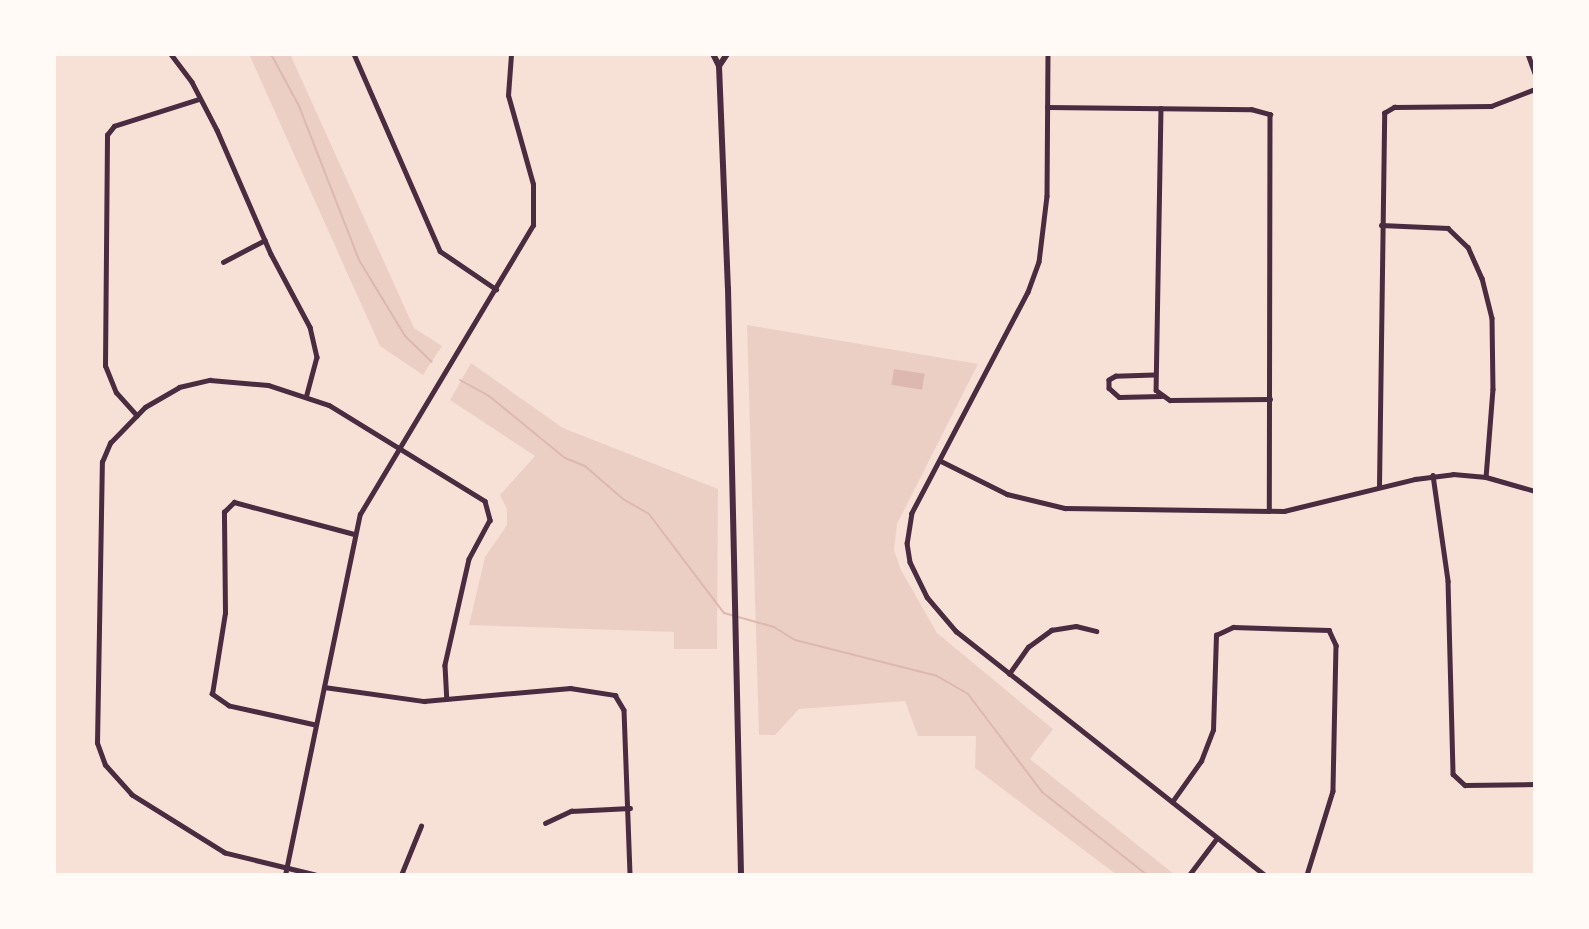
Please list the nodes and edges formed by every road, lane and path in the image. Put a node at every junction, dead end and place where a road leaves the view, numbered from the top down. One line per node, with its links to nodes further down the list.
1 (171, 54): 11 (street)
2 (354, 54): 17 (street)
3 (511, 54): 17 (street)
4 (714, 54): 8 (main road)
5 (727, 54): 8 (main road)
6 (1048, 54): 12 (street)
7 (1528, 54): 9 (street)
8 (719, 66): 46 (main road)
9 (1535, 73)
10 (1535, 89): 14 (street)
11 (199, 99): 15 (street); 22 (street)
12 (1047, 107): 13 (street); 24 (street)
13 (1161, 108): 18 (street); 21 (street)
14 (1381, 225): 26 (street); 27 (street)
15 (265, 240): 16 (street); 19 (street)
16 (223, 262)
17 (496, 289): 23 (street)
18 (1154, 375): 20 (street); 20 (street)
19 (307, 395): 22 (street); 23 (street)
20 (1161, 396): 21 (street)
21 (1270, 399): 29 (street)
22 (136, 416): 42 (street)
23 (399, 448): 30 (street); 34 (street)
24 (941, 461): 29 (street); 32 (street)
25 (1433, 475): 26 (street); 27 (street); 36 (street)
26 (1486, 477): 28 (street)
27 (1379, 487): 29 (street)
28 (1535, 490)
29 (1269, 510)
30 (354, 534): 33 (street); 35 (street)
31 (1096, 631): 32 (street)
32 (1009, 674): 37 (street)
33 (324, 687): 34 (street); 35 (street)
34 (447, 699): 38 (street)
35 (315, 724): 42 (street)
36 (1535, 783)
37 (1172, 802): 41 (street); 49 (street)
38 (630, 808): 39 (street); 45 (street)
39 (545, 823)
40 (421, 826): 44 (street)
41 (1217, 838): 47 (street); 48 (street)
42 (286, 872): 43 (street)
43 (315, 875)
44 (401, 875)
45 (630, 875)
46 (741, 875)
47 (1189, 875)
48 (1265, 875)
49 (1306, 875)

